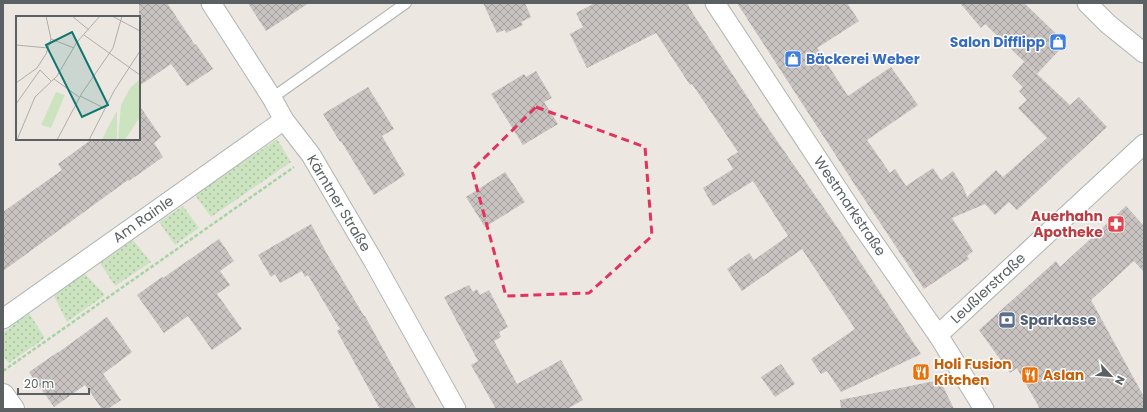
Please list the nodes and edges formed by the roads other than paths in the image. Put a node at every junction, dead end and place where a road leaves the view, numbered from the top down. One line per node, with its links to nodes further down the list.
1 (211, 3): 6 (street, Kärntner Straße)
2 (406, 3): 6 (lane)
3 (716, 3): 10 (street, Westmarkstraße)
4 (1087, 3): 5 (street)
5 (1144, 53)
6 (272, 98): 7 (street, Kärntner Straße)
7 (284, 120): 9 (street, Am Rainle); 13 (street, Kärntner Straße)
8 (1144, 144): 10 (street, Leußlerstraße)
9 (3, 319)
10 (938, 335): 14 (street, Westmarkstraße)
11 (3, 395): 12 (street)
12 (13, 409)
13 (456, 409)
14 (984, 409)

